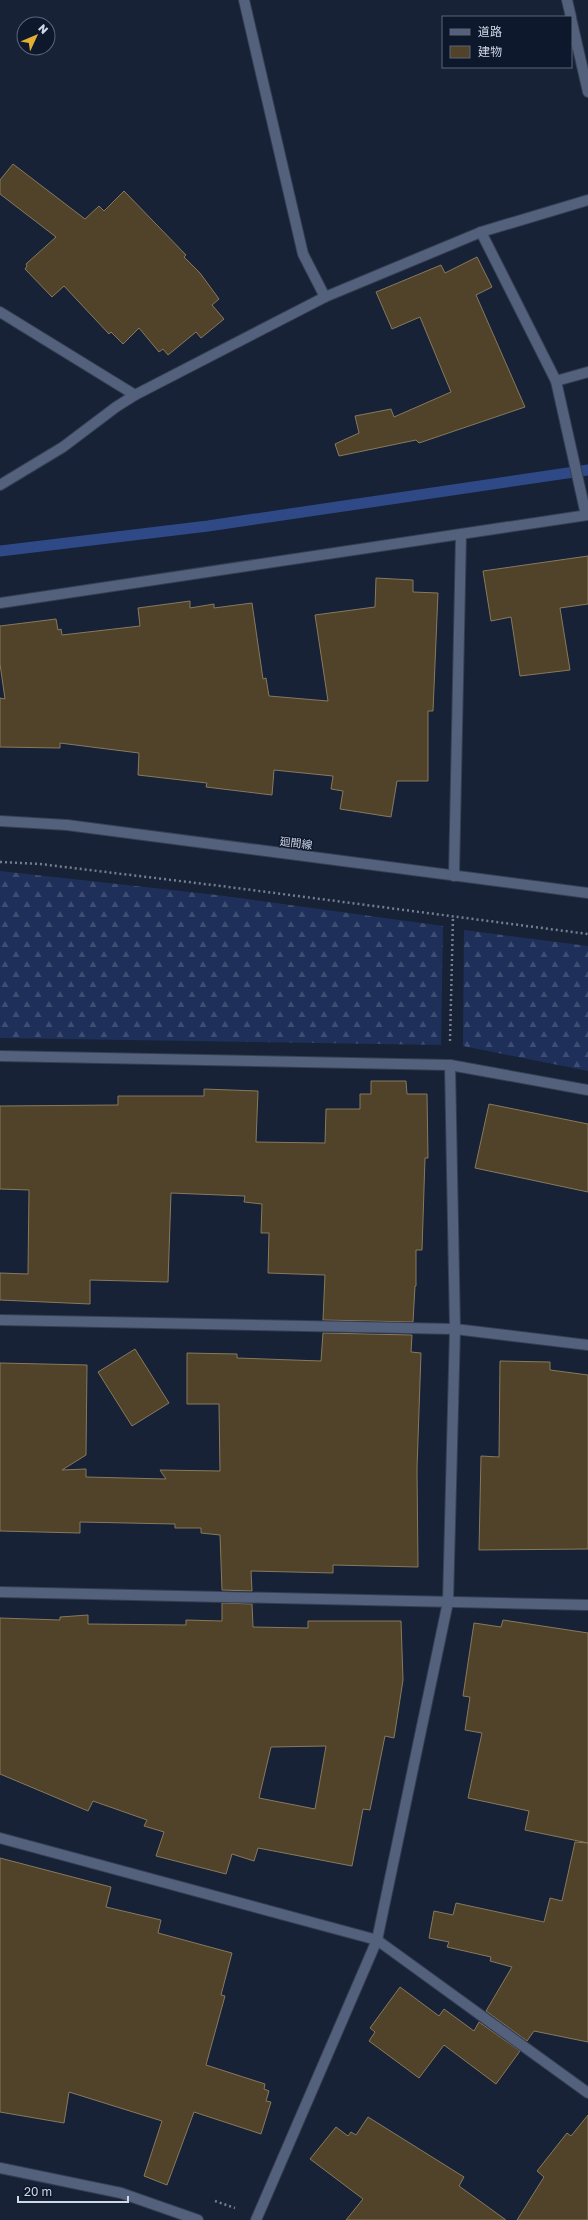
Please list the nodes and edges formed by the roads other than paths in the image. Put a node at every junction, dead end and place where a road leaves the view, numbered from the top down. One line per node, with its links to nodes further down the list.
1 (244, 0): 8 (street)
2 (567, 0): 3 (street)
3 (571, 16)
4 (572, 22): 5 (street)
5 (588, 92)
6 (588, 200): 7 (street)
7 (481, 232): 8 (street); 11 (street)
8 (325, 297): 12 (street)
9 (0, 312): 12 (street)
10 (588, 372): 11 (street)
11 (556, 380): 14 (street)
12 (135, 395): 13 (street)
13 (0, 485)
14 (587, 515): 15 (street)
15 (461, 535): 16 (street); 18 (street)
16 (0, 604)
17 (0, 821): 18 (street, 廻間線)
18 (454, 876): 19 (street, 廻間線)
19 (588, 893)
20 (0, 1056): 21 (street)
21 (450, 1065): 22 (street); 24 (street)
22 (588, 1090)
23 (0, 1320): 24 (street)
24 (454, 1329): 25 (street); 27 (street)
25 (588, 1345)
26 (0, 1592): 27 (street)
27 (448, 1602): 28 (street); 30 (street)
28 (588, 1605)
29 (0, 1838): 30 (street)
30 (377, 1940): 31 (street); 34 (street)
31 (588, 2093)
32 (0, 2168): 33 (street)
33 (198, 2220)
34 (256, 2220)

